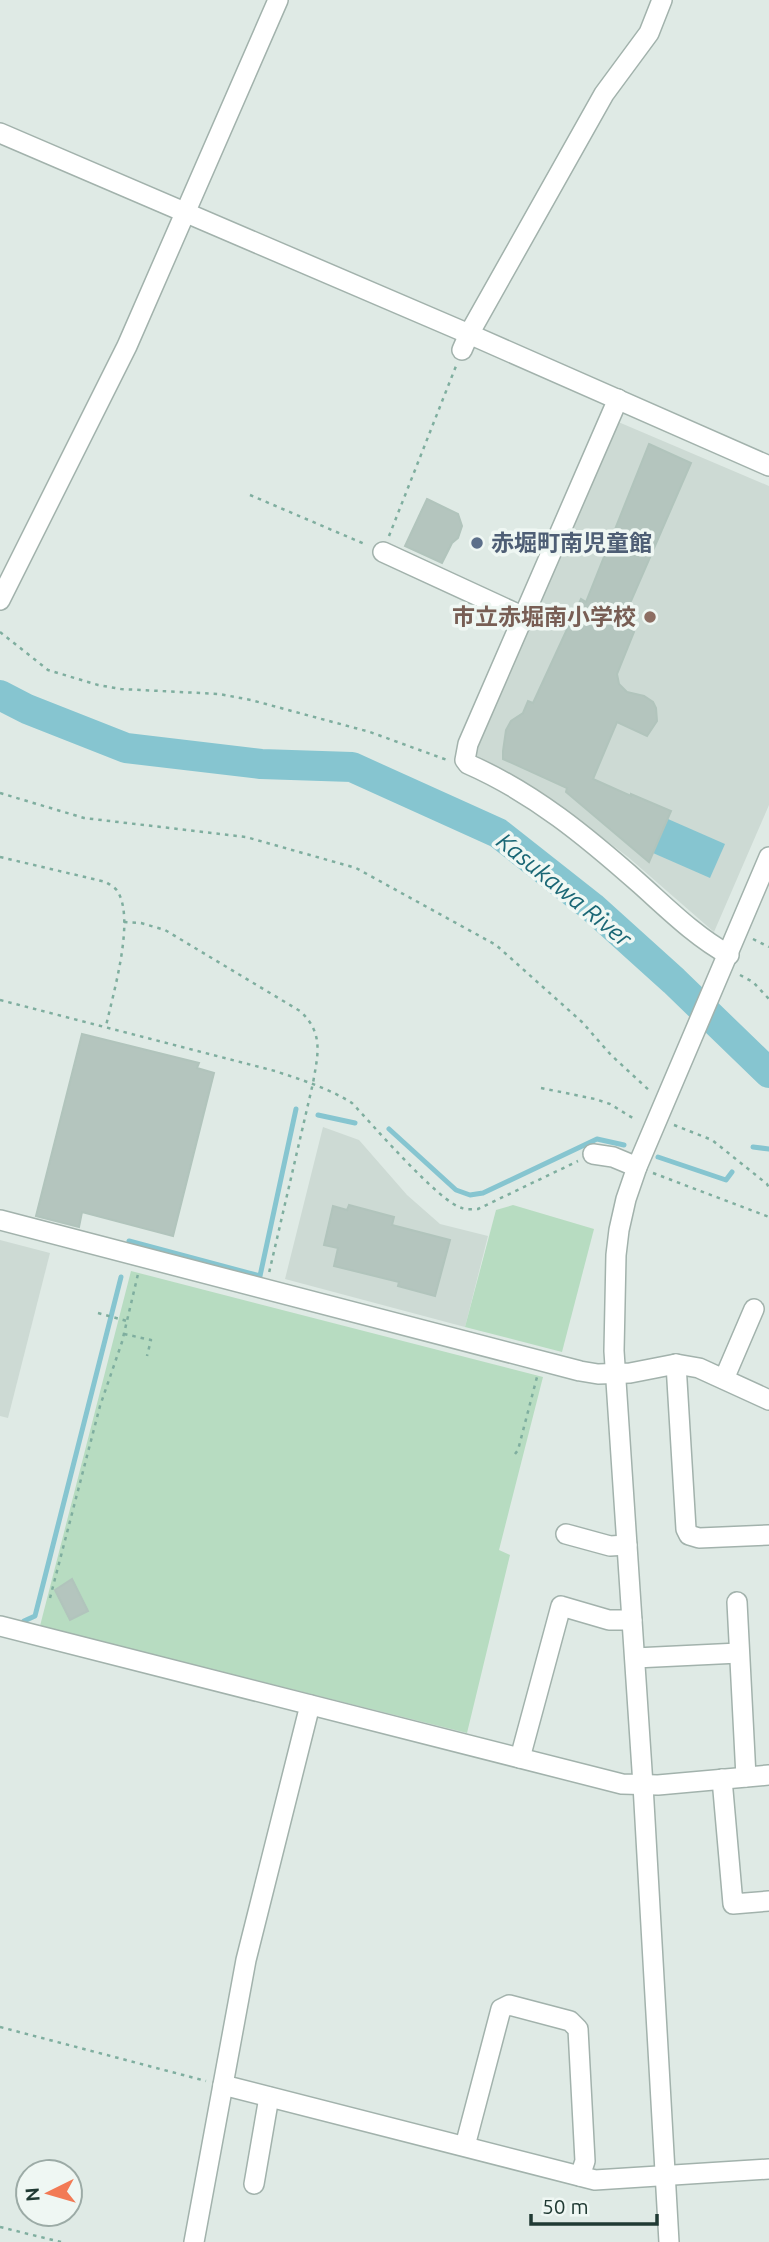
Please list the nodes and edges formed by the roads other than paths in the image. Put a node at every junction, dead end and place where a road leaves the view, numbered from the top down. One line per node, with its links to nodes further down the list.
1 (278, 0): 4 (street)
2 (662, 0): 5 (street)
3 (0, 133): 4 (street)
4 (186, 214): 5 (street); 9 (street)
5 (466, 342): 6 (street)
6 (618, 399): 7 (street); 10 (street)
7 (769, 466)
8 (383, 552): 10 (street)
9 (0, 600)
10 (524, 617): 12 (street)
11 (769, 857): 12 (street)
12 (729, 966): 14 (street)
13 (593, 1154): 14 (street)
14 (637, 1167): 18 (street)
15 (0, 1220): 18 (street)
16 (754, 1309): 19 (street)
17 (676, 1364): 18 (street); 19 (street); 22 (street)
18 (615, 1373): 23 (street)
19 (724, 1380): 20 (street)
20 (769, 1400)
21 (566, 1534): 23 (street)
22 (769, 1535)
23 (627, 1545): 25 (street)
24 (737, 1602): 27 (street)
25 (632, 1620): 28 (street); 30 (street)
26 (0, 1626): 29 (street)
27 (739, 1653): 28 (street); 32 (street)
28 (635, 1658): 34 (street)
29 (310, 1705): 30 (street); 36 (street)
30 (520, 1758): 34 (street)
31 (769, 1775): 32 (street)
32 (746, 1777): 33 (street)
33 (722, 1779): 34 (street); 35 (street)
34 (643, 1785): 41 (street)
35 (769, 1901)
36 (223, 2085): 37 (street); 43 (street)
37 (270, 2097): 38 (street); 42 (street)
38 (466, 2146): 40 (street); 40 (street)
39 (769, 2169): 41 (street)
40 (580, 2176): 41 (street)
41 (665, 2176): 44 (street)
42 (254, 2184)
43 (194, 2242)
44 (669, 2242)

